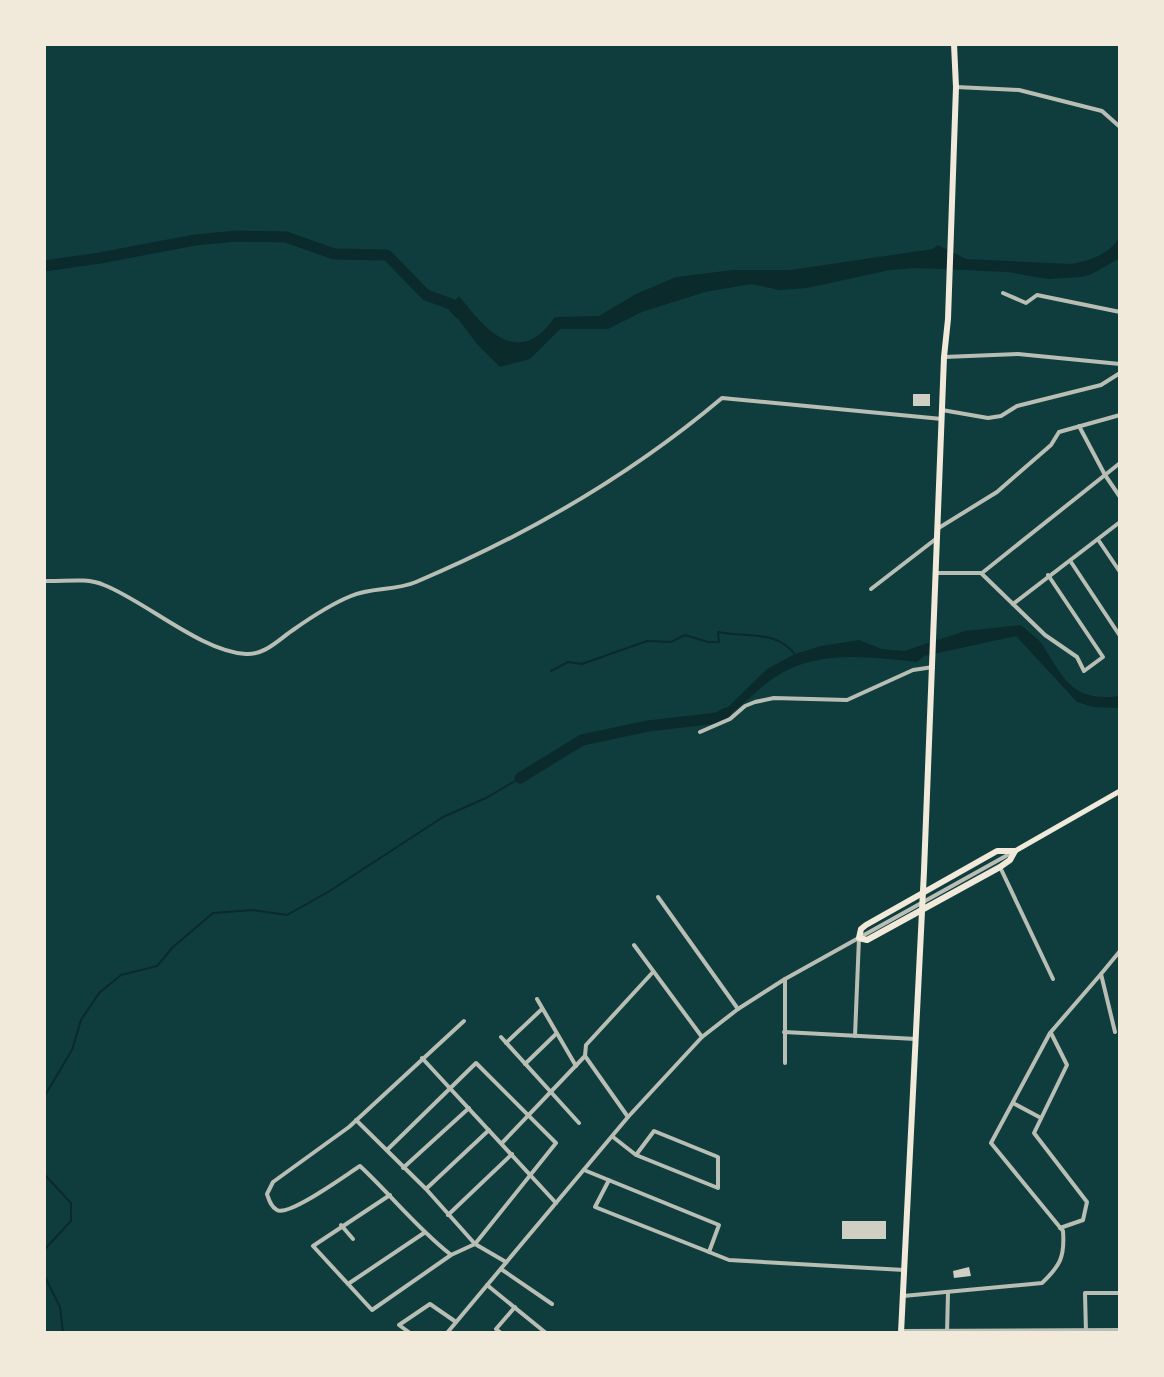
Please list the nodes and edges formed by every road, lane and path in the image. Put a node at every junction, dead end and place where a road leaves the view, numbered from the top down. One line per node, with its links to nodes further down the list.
1 (954, 44): 2 (main road)
2 (956, 87): 3 (street); 6 (main road)
3 (1120, 127)
4 (1003, 293): 5 (street)
5 (1120, 312)
6 (944, 357): 7 (street); 9 (main road)
7 (1120, 364)
8 (1120, 373): 9 (street)
9 (942, 410): 11 (main road)
10 (1120, 415): 12 (street)
11 (942, 419): 17 (main road); 25 (street)
12 (1079, 426): 14 (street); 17 (street)
13 (1120, 463): 14 (street)
14 (1105, 475): 15 (street); 23 (street)
15 (1120, 497)
16 (1120, 522): 19 (street)
17 (937, 529): 18 (main road)
18 (937, 538): 22 (main road); 26 (street)
19 (1098, 540): 20 (street); 21 (street)
20 (1071, 562): 24 (street); 28 (street)
21 (1120, 572)
22 (935, 573): 23 (street); 29 (main road)
23 (982, 573): 27 (street)
24 (1048, 575): 27 (street); 27 (street)
25 (44, 581)
26 (871, 589)
27 (1013, 604)
28 (1120, 636)
29 (933, 667): 30 (street); 34 (main road)
30 (700, 732)
31 (1120, 791): 32 (main road)
32 (1015, 851): 33 (main road); 34 (main road)
33 (998, 864): 36 (main road); 38 (street); 44 (street)
34 (922, 894): 36 (main road); 38 (main road)
35 (658, 897): 47 (street)
36 (921, 911): 38 (main road); 56 (main road)
37 (1120, 925): 40 (street)
38 (861, 937): 43 (street); 53 (street)
39 (634, 945): 41 (street)
40 (1120, 951): 42 (street)
41 (653, 972): 55 (street); 58 (street)
42 (1101, 974): 50 (street); 51 (street)
43 (785, 979): 47 (street); 49 (street)
44 (1053, 979)
45 (537, 999): 46 (street)
46 (542, 1009): 52 (street); 57 (street)
47 (738, 1009): 55 (street)
48 (464, 1021): 59 (street)
49 (784, 1032): 53 (street); 60 (street)
50 (1051, 1032): 65 (street); 69 (street)
51 (1115, 1032)
52 (556, 1034): 61 (street); 62 (street)
53 (855, 1036): 56 (street)
54 (501, 1037): 57 (street)
55 (702, 1037): 68 (street)
56 (916, 1039): 95 (main road)
57 (506, 1043): 61 (street)
58 (585, 1056): 62 (street); 68 (street)
59 (422, 1058): 63 (street); 70 (street)
60 (785, 1063)
61 (525, 1064): 64 (street)
62 (576, 1066): 64 (street)
63 (451, 1088): 66 (street); 67 (street); 75 (street)
64 (551, 1092): 67 (street); 71 (street)
65 (1013, 1103): 69 (street); 87 (street)
66 (469, 1108): 72 (street); 78 (street)
67 (528, 1115): 74 (street); 80 (street)
68 (628, 1117): 73 (street)
69 (1041, 1118): 87 (street)
70 (356, 1120): 75 (street); 83 (street)
71 (579, 1123)
72 (489, 1130): 74 (street); 82 (street)
73 (613, 1137): 77 (street); 79 (street)
74 (502, 1143): 76 (street)
75 (387, 1150): 78 (street)
76 (512, 1154): 80 (street); 85 (street)
77 (636, 1155): 77 (street)
78 (403, 1168): 82 (street)
79 (584, 1170): 81 (street); 84 (street)
80 (530, 1175): 84 (street); 90 (street)
81 (609, 1180): 91 (street); 91 (street)
82 (426, 1189): 85 (street)
83 (390, 1195): 86 (street); 88 (street)
84 (557, 1204): 93 (street)
85 (448, 1215): 90 (street)
86 (341, 1225): 89 (street); 96 (street)
87 (1060, 1228): 98 (street)
88 (424, 1233): 92 (street); 96 (street)
89 (353, 1239)
90 (475, 1244): 92 (street); 93 (street)
91 (709, 1252): 95 (street)
92 (451, 1255): 96 (street)
93 (506, 1262): 94 (street)
94 (501, 1269): 97 (street); 101 (street)
95 (904, 1270): 100 (main road)
96 (348, 1284)
97 (487, 1285): 102 (street); 103 (street)
98 (948, 1293): 100 (street); 107 (street)
99 (1120, 1293): 108 (street)
100 (903, 1296): 106 (main road)
101 (552, 1304)
102 (515, 1307): 111 (street); 112 (street)
103 (456, 1322): 105 (street); 109 (street)
104 (1120, 1330): 108 (street)
105 (449, 1331): 110 (street)
106 (901, 1332): 107 (street)
107 (947, 1332): 108 (street)
108 (1086, 1332)
109 (410, 1333)
110 (457, 1333)
111 (501, 1333)
112 (546, 1333)

